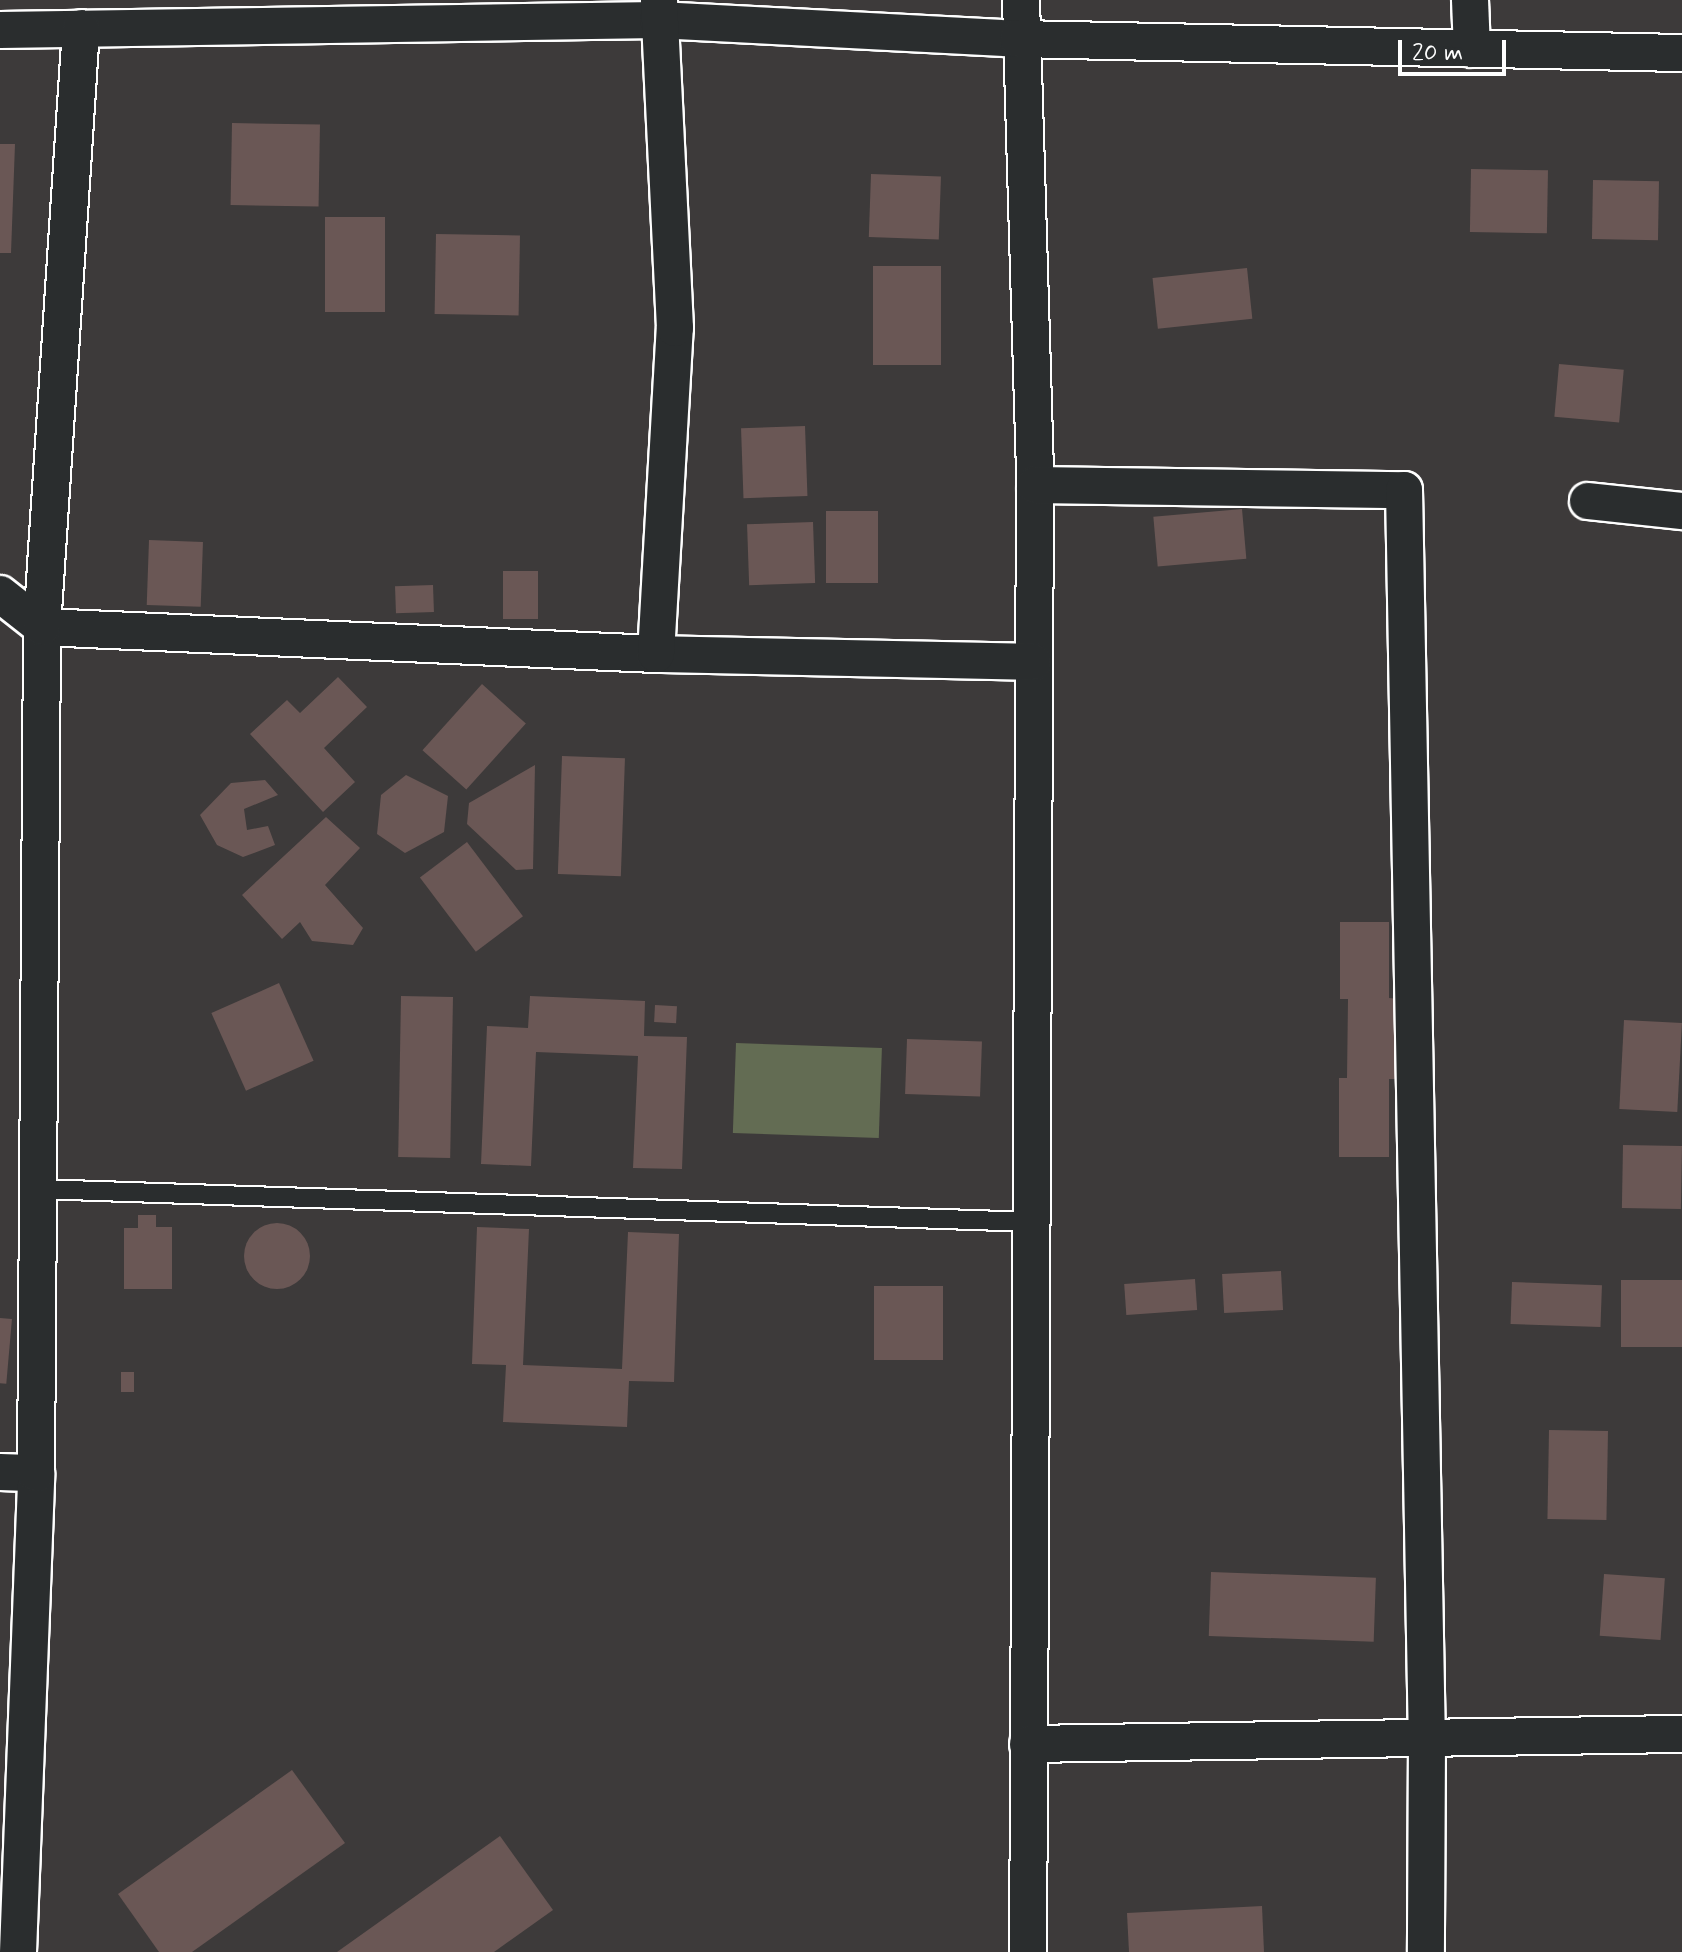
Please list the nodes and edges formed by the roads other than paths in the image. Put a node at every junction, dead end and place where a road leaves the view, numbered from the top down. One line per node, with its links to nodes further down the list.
1 (1021, 0): 7 (street)
2 (1470, 0): 8 (street)
3 (659, 10): 4 (street); 7 (street); 15 (street)
4 (140, 14): 5 (street)
5 (81, 28): 6 (street); 14 (street)
6 (0, 30)
7 (1018, 39): 8 (street); 10 (street)
8 (1472, 49): 9 (street)
9 (1682, 53)
10 (1035, 485): 16 (street); 22 (street)
11 (1588, 501): 12 (street)
12 (1682, 511)
13 (0, 594): 14 (street)
14 (42, 627): 15 (street); 17 (street)
15 (656, 654): 16 (street)
16 (1033, 662): 18 (street)
17 (38, 1189): 18 (lane); 20 (street)
18 (1031, 1222): 23 (street)
19 (0, 1472): 20 (street)
20 (36, 1473): 24 (street)
21 (1682, 1734): 22 (street)
22 (1427, 1741): 23 (street); 26 (street)
23 (1028, 1744): 25 (street)
24 (18, 1952)
25 (1028, 1952)
26 (1426, 1952)

